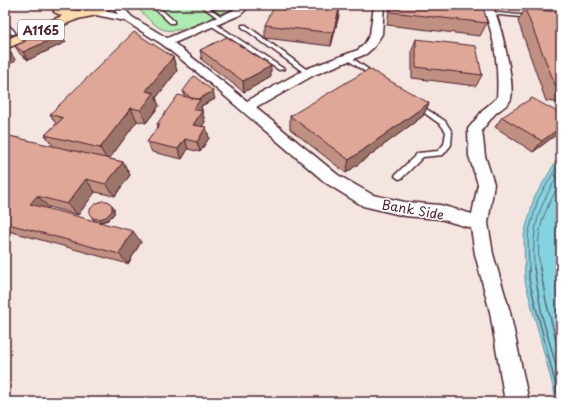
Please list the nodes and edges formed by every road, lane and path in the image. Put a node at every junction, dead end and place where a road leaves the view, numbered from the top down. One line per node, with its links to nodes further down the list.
1 (109, 5): 9 (main road, A1165)
2 (116, 5): 12 (street, Bank Side)
3 (153, 5): 14 (lane)
4 (202, 5): 13 (lane)
5 (246, 5): 13 (street)
6 (379, 5): 19 (street)
7 (59, 7): 10 (main road, A1165); 17 (main road, A1165)
8 (485, 9): 11 (lane); 26 (street)
9 (94, 12): 10 (main road, A1165); 12 (street, Bank Side)
10 (76, 15): 17 (main road, A1165)
11 (537, 17)
12 (128, 19): 18 (street, Bank Side)
13 (223, 19): 15 (street)
14 (172, 22)
15 (211, 23): 18 (street); 20 (lane)
16 (244, 26): 21 (lane)
17 (7, 35)
18 (166, 42): 24 (street, Bank Side)
19 (348, 57): 21 (street); 22 (lane)
20 (281, 69)
21 (308, 73): 24 (street)
22 (381, 79)
23 (410, 101): 25 (lane)
24 (246, 107): 26 (street, Bank Side)
25 (399, 176)
26 (479, 223): 27 (street)
27 (517, 402)

